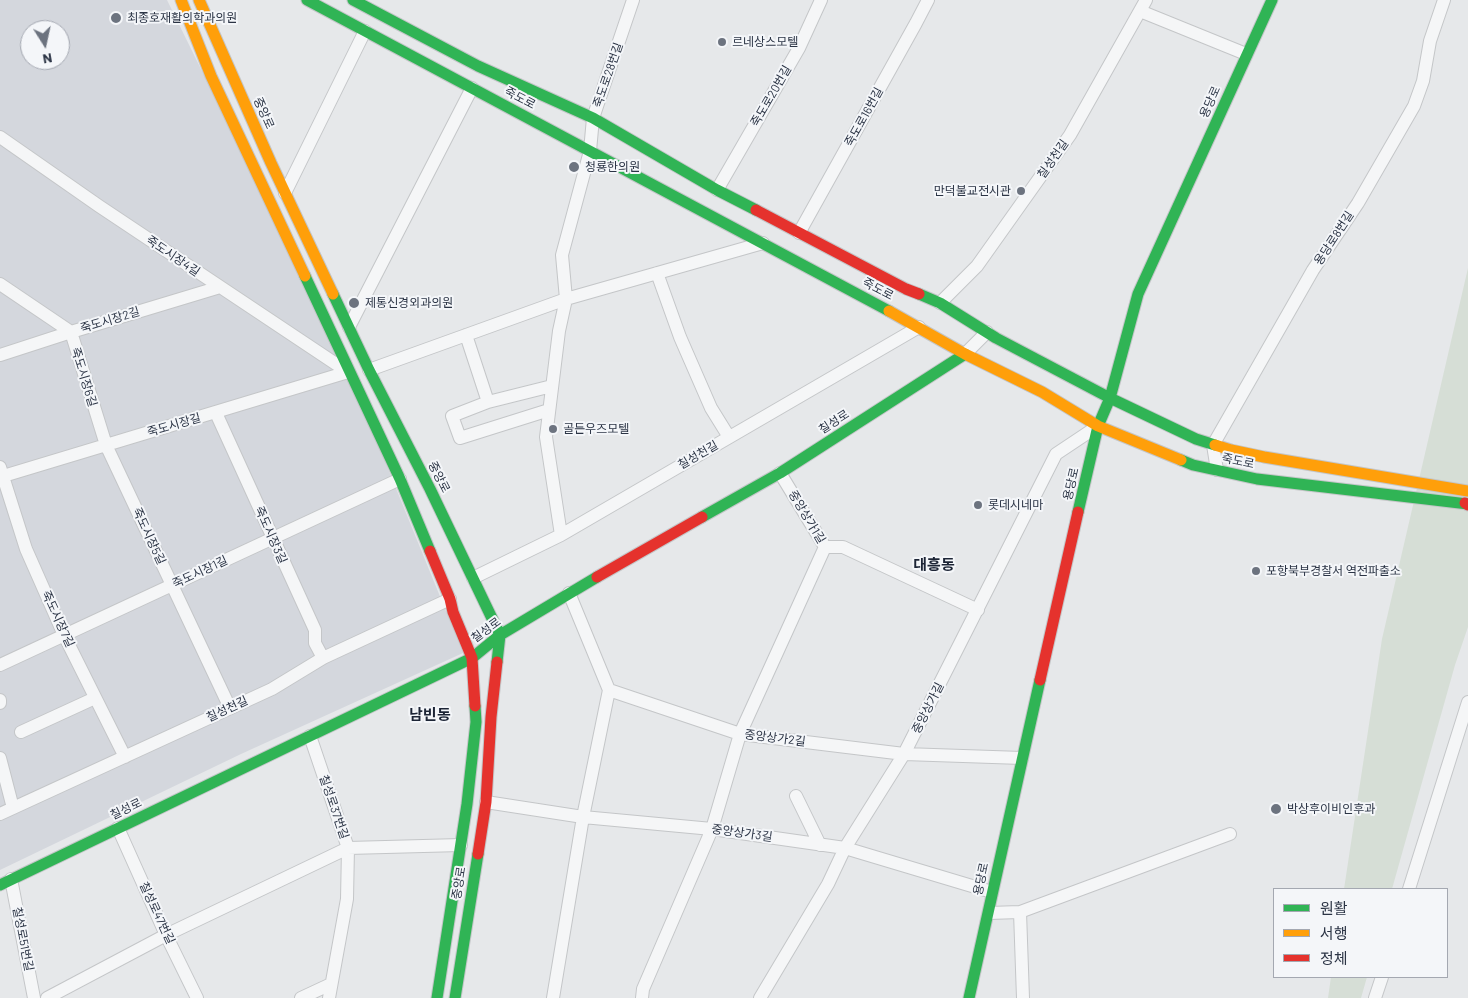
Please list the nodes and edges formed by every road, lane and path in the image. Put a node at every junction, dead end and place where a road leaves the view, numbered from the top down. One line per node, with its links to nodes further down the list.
1 (182, 0): 34 (main road, 중앙로)
2 (199, 0): 18 (main road, 중앙로)
3 (307, 0): 11 (main road, 죽도로)
4 (633, 0): 14 (street, 죽도로28번길)
5 (821, 0): 17 (street, 죽도로20번길)
6 (928, 0): 19 (street, 죽도로16번길)
7 (1272, 0): 12 (main road, 용당로)
8 (1444, 0): 43 (street, 용당로8번길)
9 (358, 2): 14 (main road, 죽도로)
10 (1143, 5): 12 (street); 25 (street, 칠성천길)
11 (365, 31): 13 (main road, 죽도로); 18 (street)
12 (1246, 54): 36 (main road, 용당로)
13 (472, 88): 16 (main road, 죽도로); 26 (street)
14 (593, 118): 16 (street, 죽도로28번길); 17 (main road, 죽도로)
15 (0, 137): 23 (street, 죽도시장4길)
16 (590, 151): 20 (main road, 죽도로); 24 (street, 죽도로28번길)
17 (717, 190): 19 (main road, 죽도로)
18 (285, 194): 26 (main road, 중앙로)
19 (799, 233): 25 (main road, 죽도로)
20 (763, 243): 21 (street); 27 (main road, 죽도로)
21 (657, 273): 24 (street); 41 (street)
22 (0, 284): 28 (street, 죽도시장6길)
23 (220, 287): 28 (street, 죽도시장2길); 34 (street, 죽도시장4길)
24 (566, 299): 30 (street); 35 (street, 죽도로28번길)
25 (940, 303): 29 (main road, 죽도로)
26 (349, 327): 33 (main road, 중앙로)
27 (919, 327): 31 (main road, 죽도로); 41 (street, 칠성천길)
28 (71, 332): 32 (street, 죽도시장2길); 42 (street, 죽도시장6길)
29 (987, 332): 31 (street); 36 (main road, 죽도로)
30 (466, 335): 33 (street); 37 (street)
31 (965, 354): 40 (main road, 죽도로); 45 (main road, 칠성로)
32 (0, 356)
33 (369, 370): 53 (main road, 중앙로)
34 (348, 372): 39 (street, 죽도시장길); 47 (main road, 중앙로)
35 (552, 386): 37 (street); 38 (street, 죽도로28번길)
36 (1110, 398): 40 (main road, 용당로); 43 (main road, 죽도로)
37 (488, 402): 38 (street)
38 (549, 410): 50 (street, 죽도로28번길)
39 (216, 413): 42 (street, 죽도시장길); 51 (street, 죽도시장3길)
40 (1098, 426): 44 (main road, 죽도로); 57 (street, 중앙상가길); 73 (main road, 용당로)
41 (729, 437): 50 (street, 칠성천길)
42 (106, 445): 46 (street, 죽도시장길); 54 (street, 죽도시장5길)
43 (1213, 445): 44 (street); 48 (main road, 죽도로)
44 (1217, 470): 49 (main road, 죽도로)
45 (780, 473): 52 (street, 중앙상가1길); 55 (main road, 칠성로)
46 (1, 474): 58 (street, 죽도시장7길)
47 (400, 479): 51 (street, 죽도시장1길); 56 (main road, 중앙로)
48 (1468, 491)
49 (1467, 504)
50 (561, 535): 53 (street, 칠성천길)
51 (272, 538): 54 (street, 죽도시장1길); 60 (street, 죽도시장3길)
52 (825, 547): 57 (street, 중앙상가1길); 68 (street)
53 (473, 578): 59 (main road, 중앙로)
54 (172, 585): 58 (street, 죽도시장1길); 66 (street, 죽도시장5길)
55 (569, 593): 59 (main road, 칠성로); 63 (street)
56 (450, 599): 60 (street, 칠성천길); 61 (main road, 중앙로)
57 (978, 610): 70 (street, 중앙상가길)
58 (64, 635): 62 (street, 죽도시장1길); 64 (street, 죽도시장7길)
59 (500, 636): 61 (main road, 칠성로); 75 (main road, 중앙로)
60 (323, 658): 66 (street, 칠성천길)
61 (472, 658): 69 (main road, 칠성로); 82 (main road, 중앙로)
62 (0, 664)
63 (609, 690): 68 (street, 중앙상가2길); 78 (street)
64 (96, 698): 67 (street); 71 (street, 죽도시장7길)
65 (1468, 702): 87 (street)
66 (230, 708): 71 (street, 칠성천길)
67 (21, 732)
68 (740, 734): 70 (street, 중앙상가2길); 80 (street)
69 (310, 736): 79 (main road, 칠성로); 84 (street, 칠성로37번길)
70 (904, 754): 73 (street, 중앙상가2길); 85 (street, 중앙상가길)
71 (125, 757): 76 (street, 칠성천길)
72 (0, 758): 76 (street)
73 (1022, 758): 88 (main road, 용당로)
74 (796, 796): 83 (street)
75 (486, 802): 78 (street, 중앙상가3길); 100 (main road, 중앙로)
76 (13, 808): 77 (street, 칠성천길)
77 (0, 814)
78 (583, 817): 80 (street, 중앙상가3길); 101 (street)
79 (118, 828): 86 (main road, 칠성로); 91 (street, 칠성로47번길)
80 (712, 829): 83 (street, 중앙상가3길); 102 (street)
81 (1230, 834): 89 (street)
82 (461, 845): 84 (street); 99 (main road, 중앙로)
83 (820, 845): 85 (street, 중앙상가3길)
84 (348, 848): 91 (street); 93 (street, 칠성로37번길)
85 (846, 848): 88 (street, 중앙상가3길); 103 (street, 중앙상가길)
86 (6, 882): 94 (street, 칠성로51번길)
87 (1408, 888)
88 (992, 892): 90 (main road, 용당로)
89 (1020, 912): 90 (street); 105 (street)
90 (989, 913): 104 (main road, 용당로)
91 (166, 935): 95 (street); 96 (street, 칠성로47번길)
92 (1382, 978): 106 (street)
93 (330, 984): 97 (street); 98 (street, 칠성로37번길)
94 (34, 998)
95 (47, 998)
96 (197, 998)
97 (301, 998)
98 (328, 998)
99 (437, 998)
100 (455, 998)
101 (553, 998)
102 (642, 998)
103 (760, 998)
104 (969, 998)
105 (1023, 998)
106 (1375, 998)

